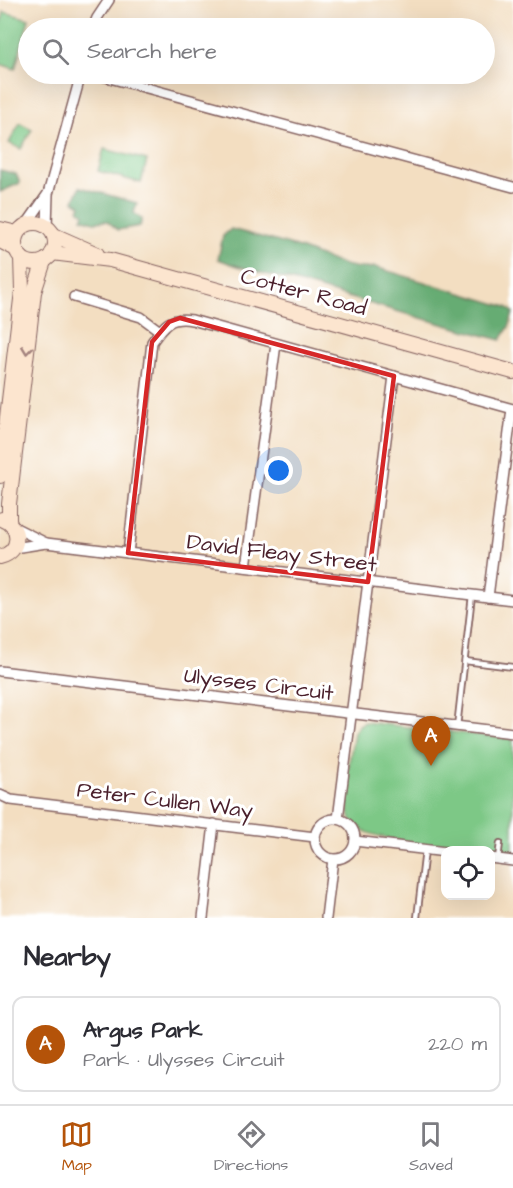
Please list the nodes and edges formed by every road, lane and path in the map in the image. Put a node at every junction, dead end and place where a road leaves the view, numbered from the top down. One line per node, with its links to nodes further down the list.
1 (109, 0): 2 (street)
2 (97, 18)
3 (78, 84): 6 (street)
4 (132, 84): 5 (street)
5 (513, 187)
6 (48, 194): 8 (street); 9 (street)
7 (0, 229): 8 (main road)
8 (22, 229): 9 (main road); 11 (main road)
9 (51, 231): 12 (main road); 13 (main road, Cotter Road)
10 (0, 241): 11 (main road)
11 (18, 253): 12 (main road); 20 (main road)
12 (48, 257): 13 (main road, Cotter Road); 21 (main road, one-way to 21)
13 (110, 260): 17 (main road, Cotter Road)
14 (74, 297): 15 (street)
15 (160, 330): 16 (street); 24 (street)
16 (276, 344): 18 (street); 26 (street)
17 (513, 370)
18 (394, 376): 19 (street); 27 (street)
19 (513, 409): 29 (street)
20 (0, 476)
21 (8, 523): 22 (street, David Fleay Street); 23 (main road)
22 (46, 543): 23 (street, David Fleay Street); 24 (street, David Fleay Street)
23 (14, 548): 25 (main road)
24 (128, 553): 26 (street, David Fleay Street)
25 (1, 559)
26 (246, 567): 27 (street, David Fleay Street)
27 (368, 582): 28 (street, David Fleay Street); 34 (street)
28 (472, 595): 29 (street, David Fleay Street); 31 (lane)
29 (488, 597): 30 (street, David Fleay Street)
30 (513, 600)
31 (465, 661): 32 (lane); 35 (lane)
32 (513, 667)
33 (0, 671): 34 (street, Ulysses Circuit)
34 (351, 714): 35 (street, Ulysses Circuit); 40 (street)
35 (457, 727): 36 (street, Ulysses Circuit)
36 (513, 733)
37 (0, 795): 38 (street, Peter Cullen Way)
38 (11, 800): 39 (street, Peter Cullen Way); 41 (street, Peter Cullen Way)
39 (0, 802)
40 (338, 819): 42 (street); 43 (street)
41 (214, 824): 42 (street, Peter Cullen Way); 51 (street)
42 (315, 837): 48 (street)
43 (356, 841): 45 (street); 48 (street)
44 (500, 843): 47 (lane)
45 (425, 850): 46 (street); 53 (lane)
46 (441, 852)
47 (495, 856)
48 (333, 859): 52 (street)
49 (495, 859): 50 (street)
50 (513, 861)
51 (203, 918)
52 (326, 918)
53 (417, 918)

